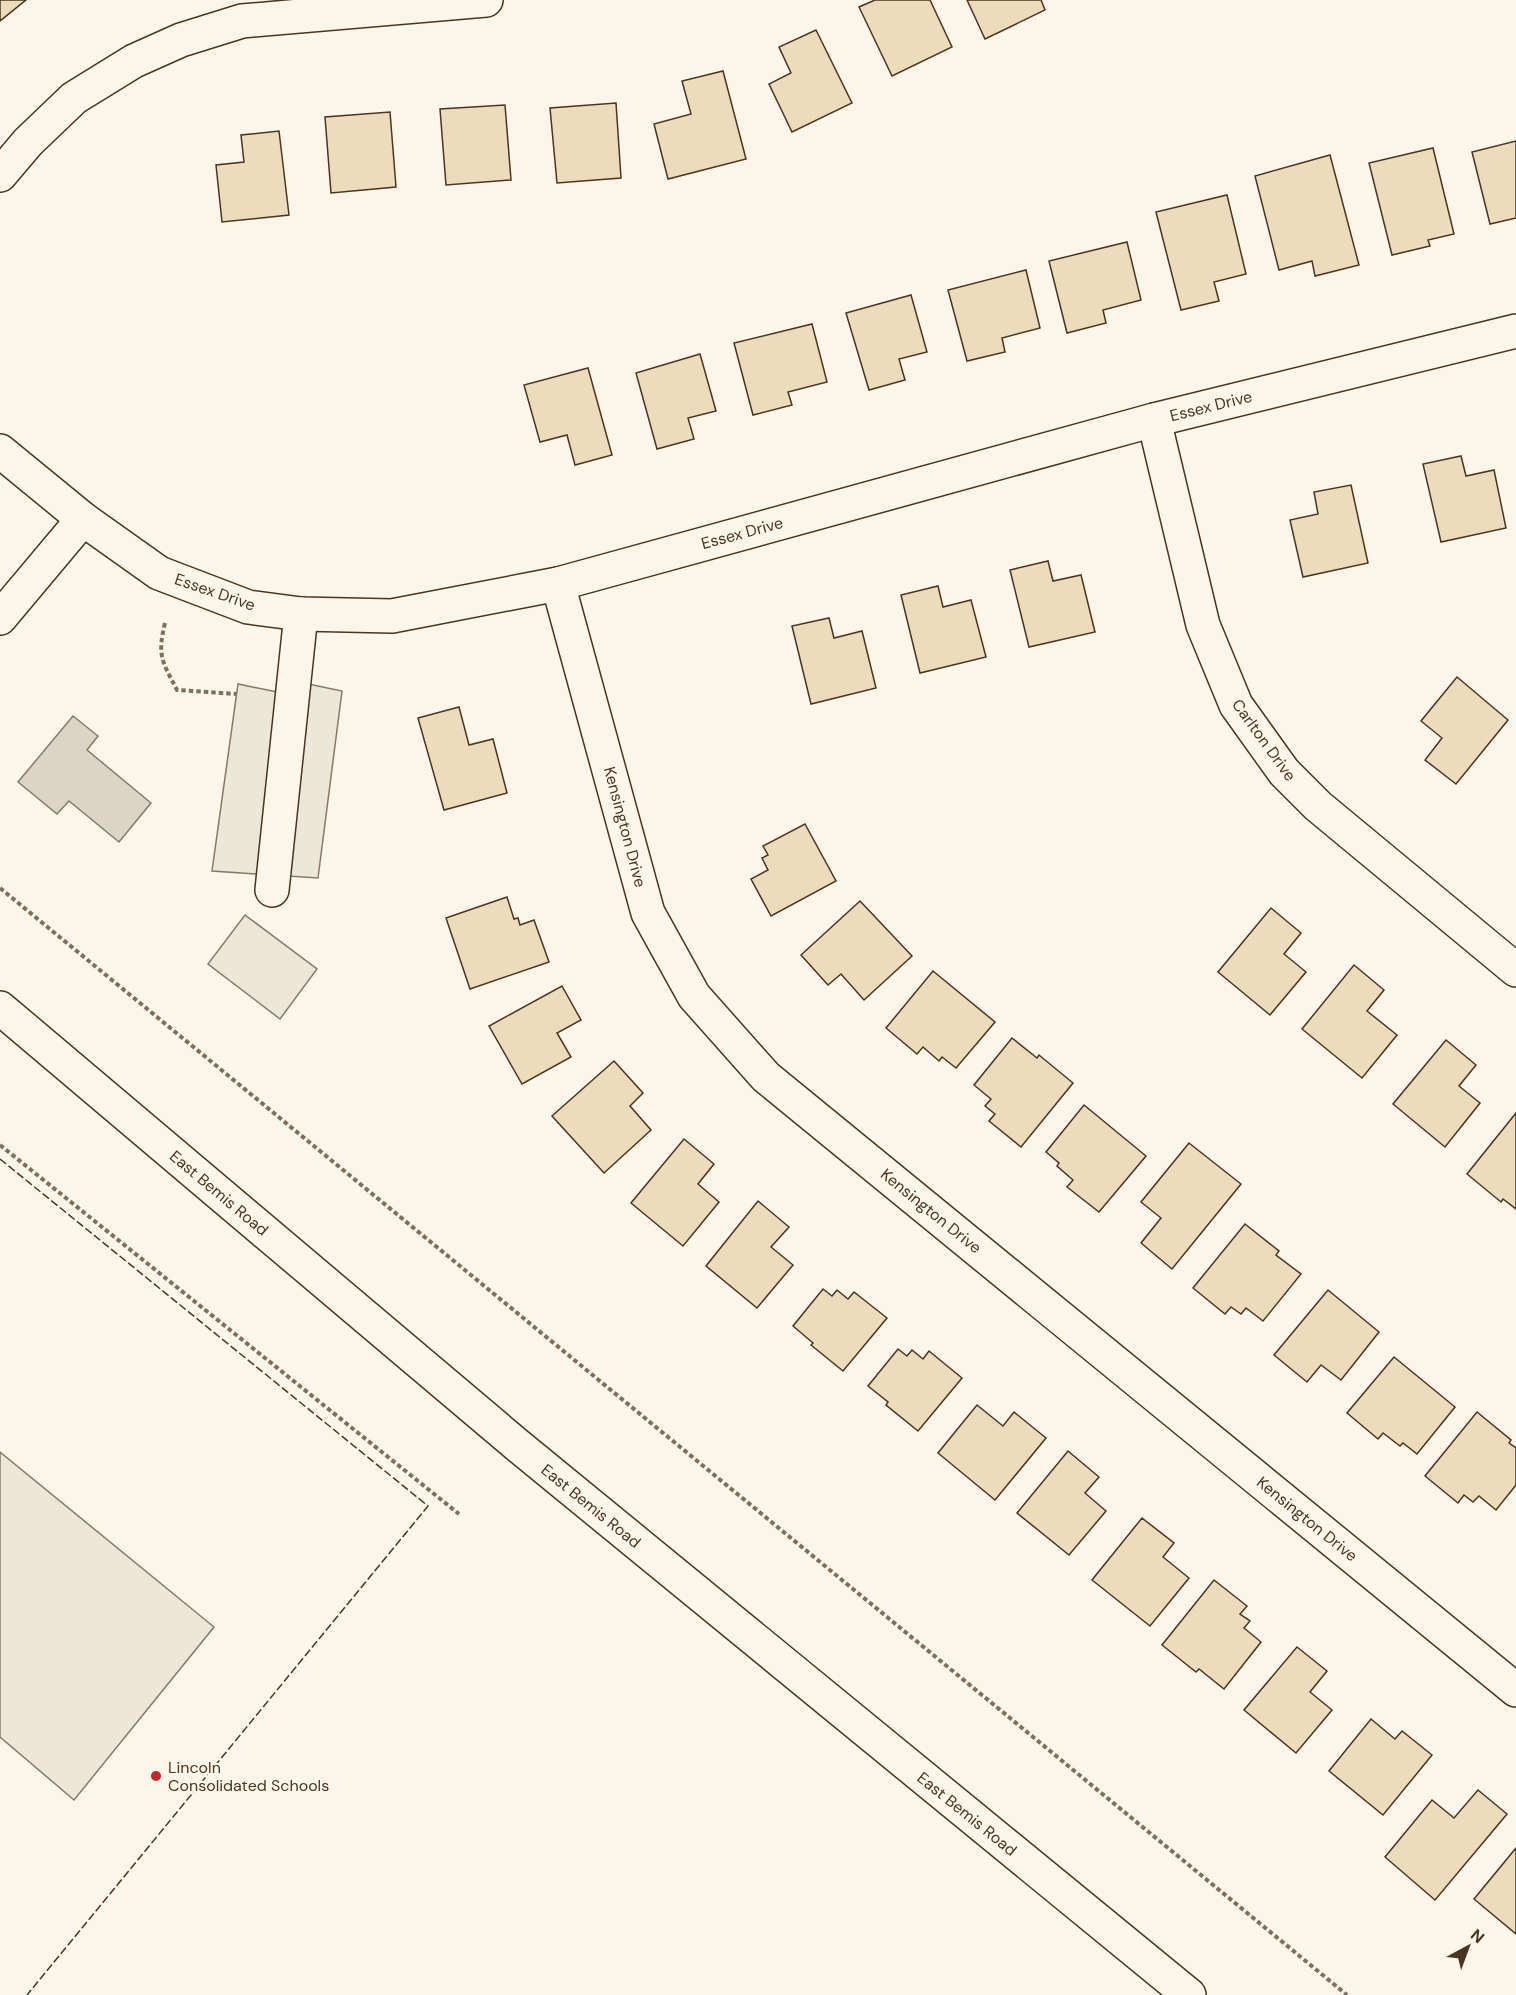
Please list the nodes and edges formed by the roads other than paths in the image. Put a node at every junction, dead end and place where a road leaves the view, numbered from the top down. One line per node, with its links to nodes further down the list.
1 (486, 0): 2 (street)
2 (0, 175)
3 (1516, 331): 4 (street, Essex Drive)
4 (1154, 420): 7 (street, Essex Drive); 11 (street, Carlton Drive)
5 (0, 451): 6 (street, Essex Drive)
6 (83, 519): 8 (street, Essex Drive); 9 (street)
7 (558, 584): 8 (street, Essex Drive); 13 (street, Kensington Drive)
8 (301, 614): 10 (street)
9 (0, 618)
10 (272, 890)
11 (1516, 970)
12 (0, 1008): 14 (street, East Bemis Road)
13 (1516, 1690)
14 (1189, 1995)

